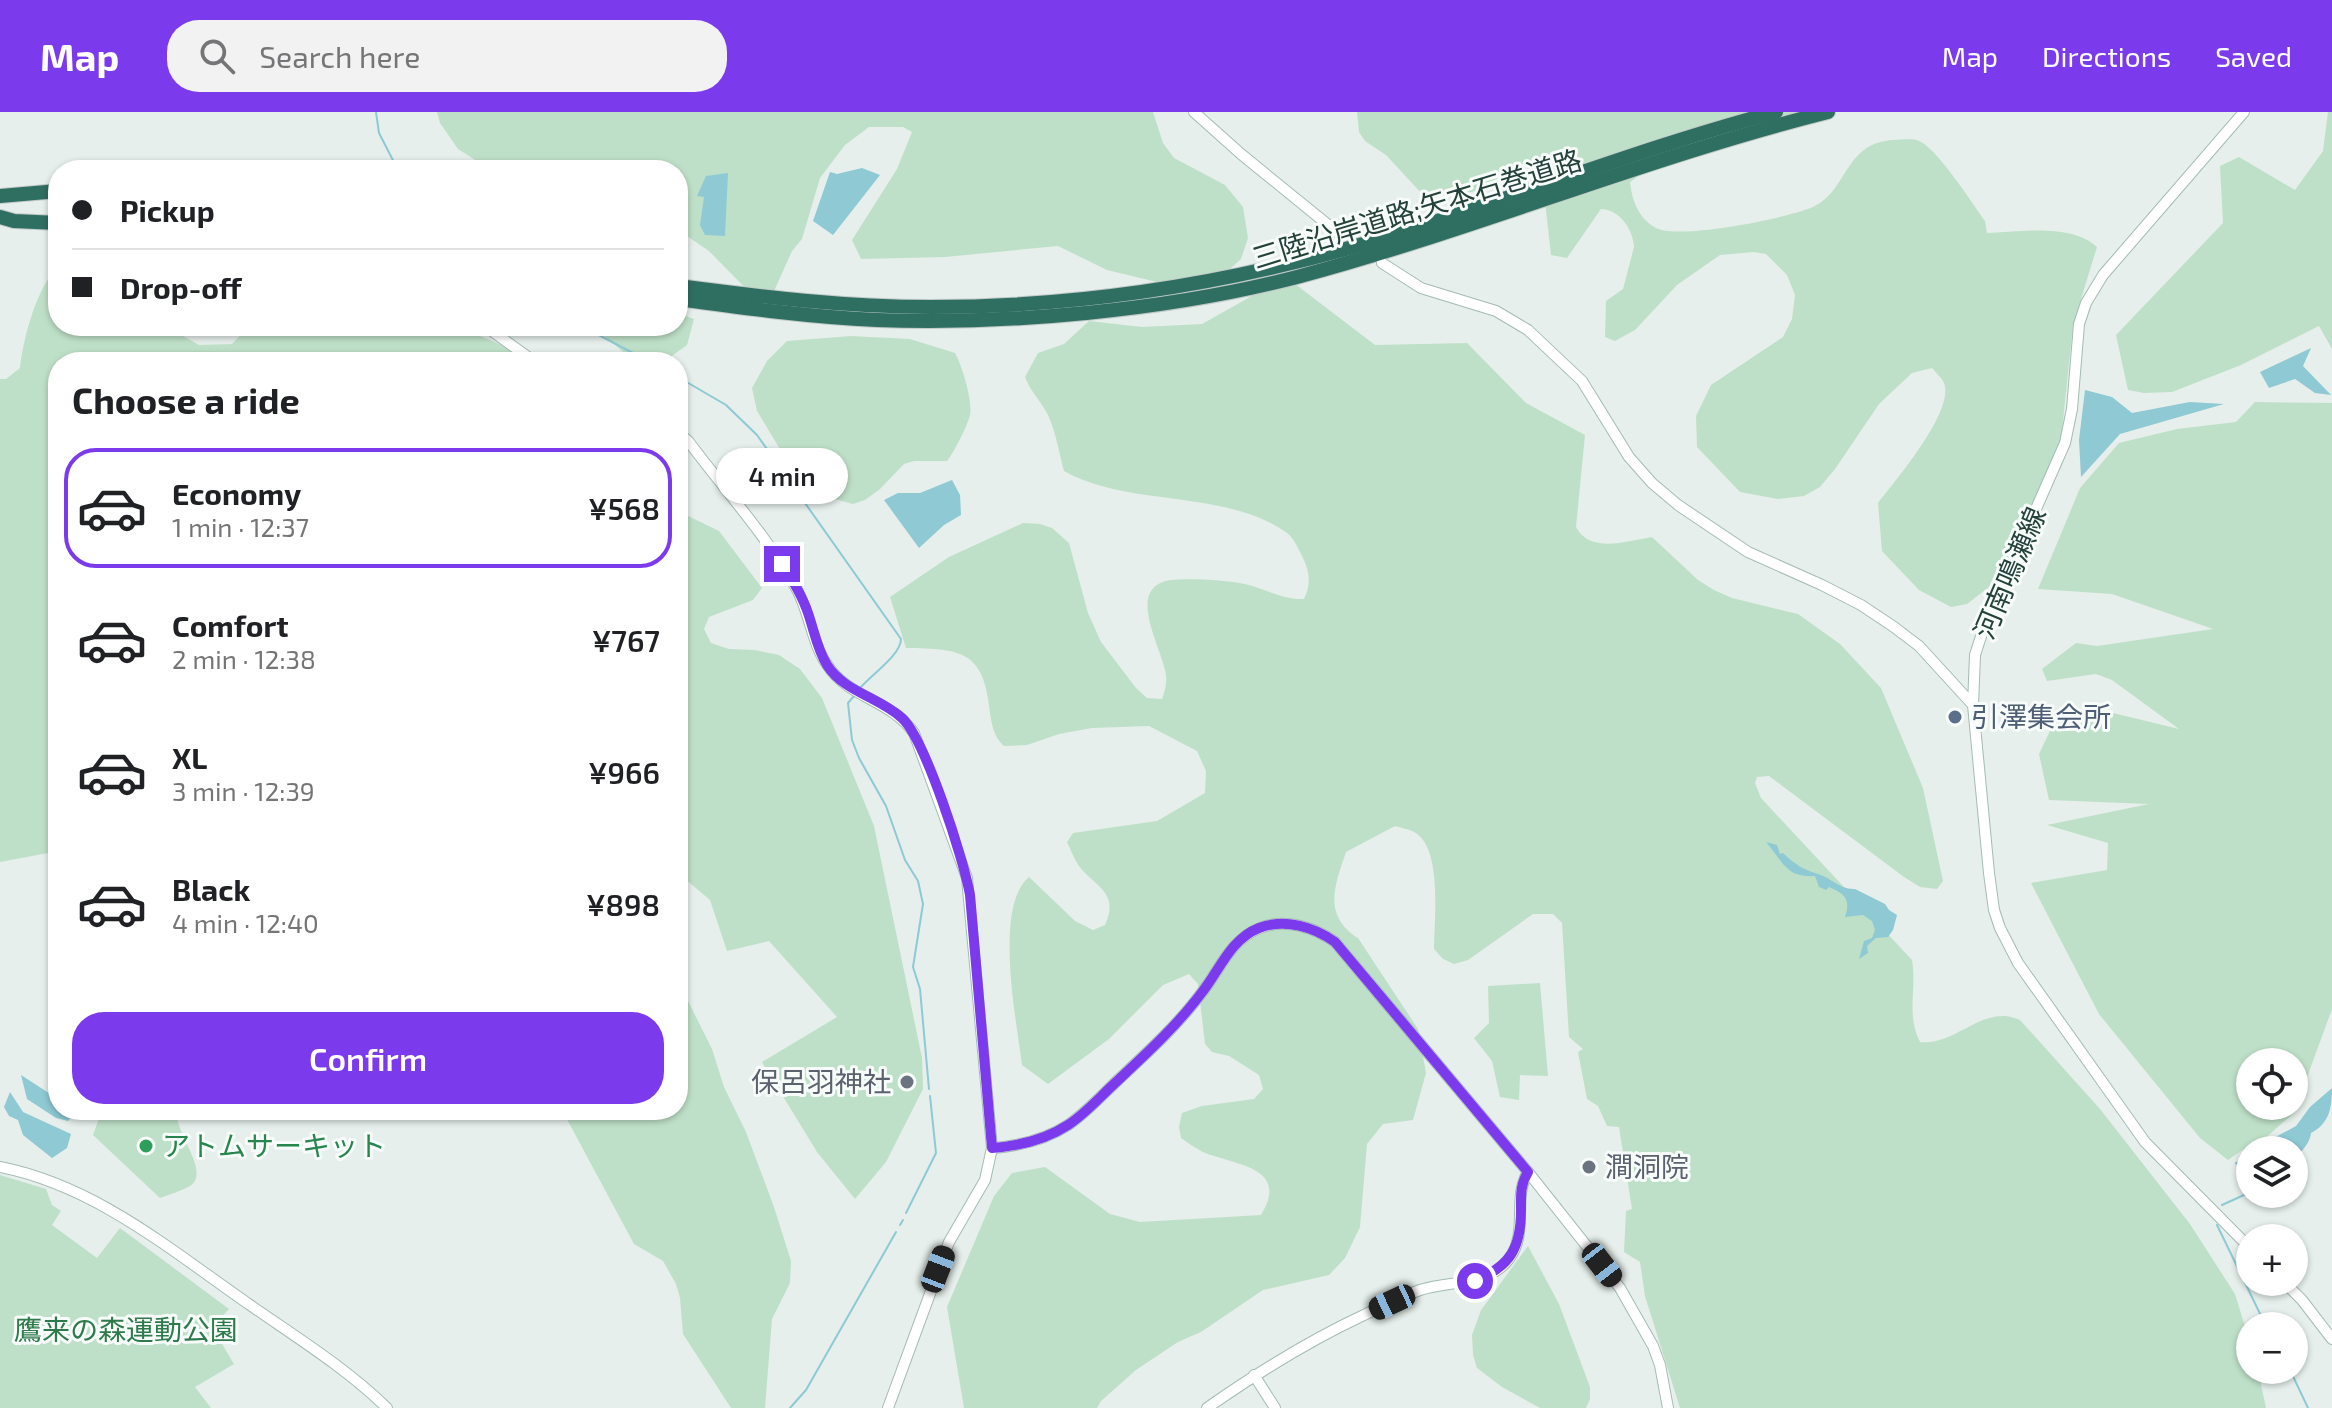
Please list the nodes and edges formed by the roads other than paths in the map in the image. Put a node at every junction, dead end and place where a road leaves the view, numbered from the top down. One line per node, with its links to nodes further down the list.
1 (1194, 112): 11 (street)
2 (1776, 112): 15 (highway, 三陸沿岸道路;矢本石巻道路)
3 (1828, 112): 15 (highway, 三陸沿岸道路;矢本石巻道路)
4 (2244, 112): 19 (street, 河南鳴瀬線)
5 (48, 192): 6 (highway)
6 (0, 199): 7 (highway)
7 (48, 200)
8 (48, 214): 9 (highway)
9 (0, 216): 10 (highway)
10 (48, 223)
11 (1338, 233)
12 (1382, 263): 19 (street)
13 (688, 288): 15 (highway, 三陸沿岸道路;矢本石巻道路)
14 (688, 300): 15 (highway, 三陸沿岸道路;矢本石巻道路)
15 (828, 310)
16 (499, 336): 17 (street)
17 (521, 352)
18 (688, 441): 20 (street)
19 (1973, 705): 23 (street, 河南鳴瀬線)
20 (992, 1148): 22 (street); 28 (street)
21 (0, 1167): 27 (street)
22 (1528, 1172): 26 (street); 31 (street)
23 (2236, 1234)
24 (2298, 1296): 25 (street)
25 (2332, 1339)
26 (1254, 1375): 29 (street); 30 (street)
27 (387, 1408)
28 (888, 1408)
29 (1207, 1408)
30 (1275, 1408)
31 (1668, 1408)

